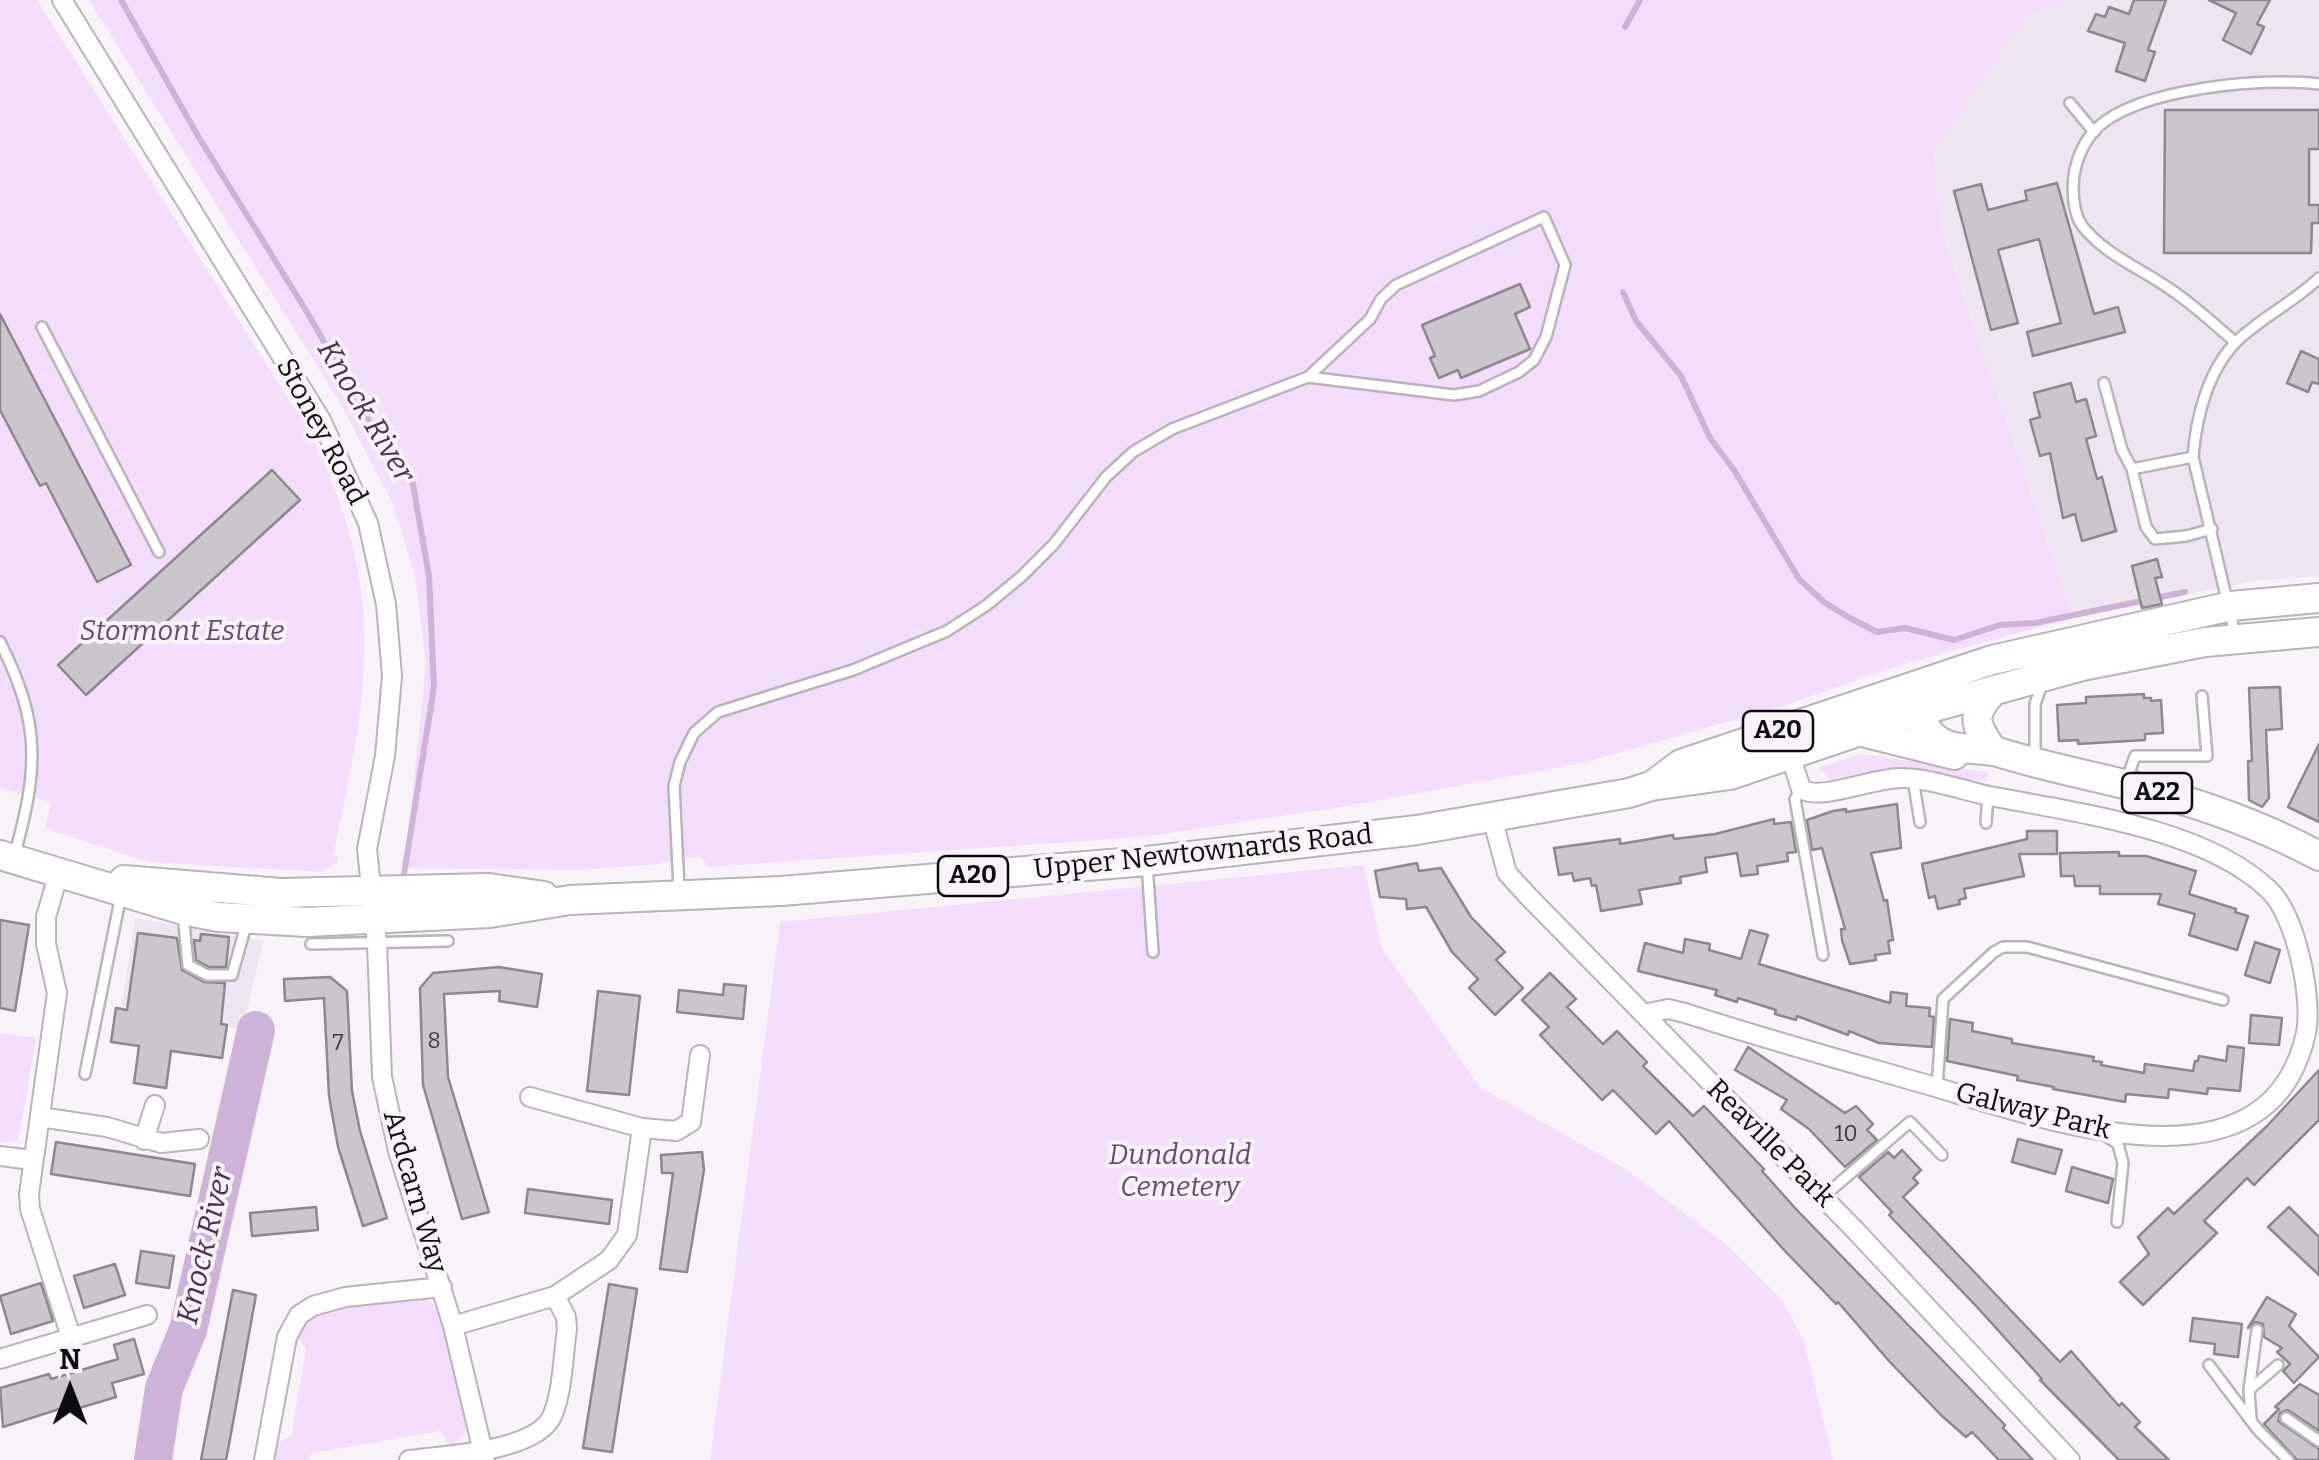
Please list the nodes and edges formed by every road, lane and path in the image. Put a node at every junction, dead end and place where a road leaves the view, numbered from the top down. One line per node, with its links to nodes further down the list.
1 (62, 0): 40 (street, Stoney Road)
2 (2319, 84): 4 (lane)
3 (2070, 104): 4 (lane)
4 (2094, 132): 7 (lane)
5 (2319, 278): 7 (lane)
6 (42, 327): 13 (lane)
7 (2235, 342): 10 (lane)
8 (1308, 377): 8 (lane); 41 (lane)
9 (2104, 383): 11 (lane)
10 (2193, 457): 11 (lane); 12 (lane)
11 (2132, 469): 12 (lane)
12 (2212, 529): 15 (lane)
13 (159, 552)
14 (2319, 598): 15 (highway, Upper Newtownards Road / A20)
15 (2230, 606): 17 (lane); 22 (highway, Upper Newtownards Road / A20)
16 (2319, 632): 17 (highway, Upper Newtownards Road / A20)
17 (2236, 638): 19 (highway, Upper Newtownards Road / A20)
18 (0, 642): 36 (lane)
19 (2046, 675): 20 (highway, Upper Newtownards Road / A20); 26 (lane)
20 (1994, 690): 22 (highway, Upper Newtownards Road / A20); 24 (highway)
21 (2202, 696): 28 (lane)
22 (1913, 699): 23 (highway, Upper Newtownards Road / A20); 24 (highway, A22); 29 (highway, Upper Newtownards Road / A20)
23 (1862, 732): 24 (highway, A22); 25 (highway, Upper Newtownards Road / A20)
24 (1991, 750): 26 (highway, A22)
25 (1791, 757): 29 (highway, Upper Newtownards Road / A20); 30 (street)
26 (2035, 764): 28 (highway, A22)
27 (1913, 779): 30 (street, Galway Park); 31 (street, Galway Park); 33 (lane)
28 (2125, 785): 35 (highway, A22)
29 (1651, 786): 32 (highway, Upper Newtownards Road / A20)
30 (1801, 789): 49 (lane)
31 (1988, 796): 34 (lane); 59 (street, Galway Park)
32 (1492, 817): 37 (highway, Upper Newtownards Road / A20); 51 (street, Reaville Park)
33 (1920, 822)
34 (1986, 822)
35 (2319, 856)
36 (7, 858): 38 (highway, Upper Newtownards Road / A20)
37 (1147, 860): 41 (highway, Upper Newtownards Road / A20); 48 (lane)
38 (59, 872): 39 (highway, Upper Newtownards Road / A20); 57 (street)
39 (114, 889): 40 (highway, Upper Newtownards Road / A20); 43 (highway, Upper Newtownards Road / A20); 53 (lane)
40 (371, 890): 42 (highway, Upper Newtownards Road / A20); 45 (street, Stoney Road)
41 (680, 897): 42 (highway, Upper Newtownards Road / A20)
42 (570, 900): 45 (highway, Upper Newtownards Road / A20)
43 (183, 910): 44 (highway, Upper Newtownards Road / A20); 44 (lane)
44 (248, 919): 45 (highway, Upper Newtownards Road / A20)
45 (376, 931): 46 (lane); 47 (lane); 67 (street, Ardcarn Way)
46 (448, 941)
47 (311, 944)
48 (1153, 952)
49 (1823, 956)
50 (2223, 1000): 54 (lane)
51 (1644, 1014): 54 (street, Galway Park); 65 (street, Reaville Park)
52 (700, 1055): 58 (street)
53 (85, 1074)
54 (1938, 1088): 59 (street, Galway Park)
55 (530, 1097): 58 (street)
56 (155, 1106): 60 (street)
57 (40, 1117): 60 (street); 64 (street)
58 (642, 1128): 68 (street)
59 (2101, 1132): 66 (lane)
60 (144, 1140): 61 (street)
61 (200, 1140)
62 (1942, 1154): 65 (lane)
63 (0, 1156): 64 (street)
64 (32, 1160): 72 (street)
65 (1823, 1198): 83 (street, Reaville Park)
66 (2117, 1222)
67 (442, 1288): 70 (street, Ardcarn Way); 81 (street)
68 (555, 1296): 70 (street); 80 (street)
69 (147, 1315): 72 (street)
70 (453, 1326): 80 (street, Ardcarn Way)
71 (2257, 1330): 76 (lane)
72 (72, 1337): 73 (street)
73 (0, 1358)
74 (2209, 1365): 78 (lane)
75 (2278, 1365): 76 (lane)
76 (2249, 1390): 78 (lane)
77 (2286, 1418): 79 (lane)
78 (2251, 1420): 84 (lane)
79 (2319, 1442)
80 (484, 1455): 82 (street)
81 (264, 1460)
82 (409, 1460)
83 (2070, 1460)
84 (2288, 1460)

